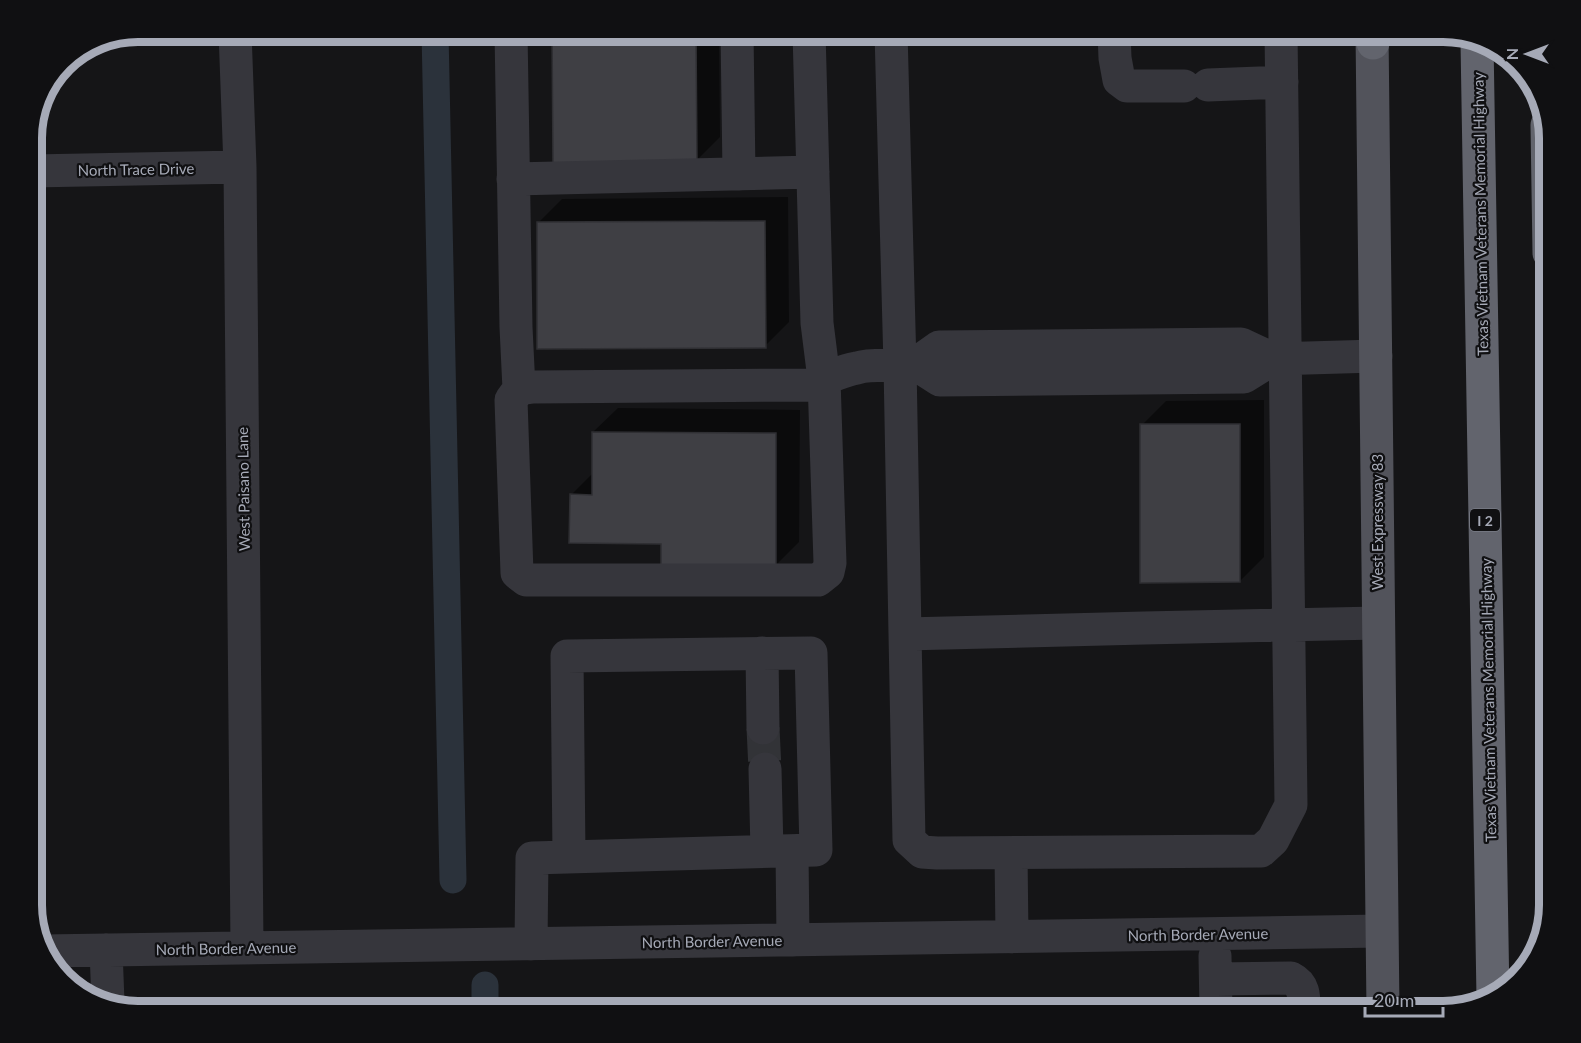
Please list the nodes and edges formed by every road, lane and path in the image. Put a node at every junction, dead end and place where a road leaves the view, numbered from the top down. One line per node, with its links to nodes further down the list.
1 (235, 42): 11 (street, West Paisano Lane)
2 (511, 42): 15 (street)
3 (737, 42): 14 (street)
4 (809, 42): 13 (street)
5 (892, 42): 18 (street)
6 (1114, 42): 10 (street)
7 (1281, 42): 10 (street)
8 (1372, 42): 16 (main road, West Expressway 83)
9 (1477, 48): 39 (highway, Texas Vietnam Veterans Memorial Highway / I 2)
10 (1282, 82): 17 (street)
11 (240, 167): 12 (street, North Trace Drive); 35 (street, West Paisano Lane)
12 (42, 171)
13 (813, 172): 14 (street); 19 (street)
14 (739, 174): 15 (street)
15 (513, 179): 20 (street)
16 (1376, 356): 17 (street); 21 (main road, West Expressway 83)
17 (1279, 359): 18 (street); 22 (street)
18 (908, 365): 19 (street); 23 (street)
19 (824, 379): 20 (street); 20 (street)
20 (519, 389)
21 (1378, 623): 22 (street); 30 (main road, West Expressway 83)
22 (1288, 626): 23 (street); 28 (street)
23 (905, 634): 28 (street)
24 (762, 653): 25 (street); 27 (street); 29 (street)
25 (763, 728)
26 (765, 769): 27 (street)
27 (779, 851): 29 (street); 33 (street)
28 (1011, 853): 32 (street)
29 (569, 856): 34 (street)
30 (1381, 931): 31 (street, North Border Avenue); 43 (main road, West Expressway 83)
31 (1215, 933): 32 (street, North Border Avenue); 38 (street)
32 (1012, 936): 33 (street, North Border Avenue)
33 (793, 940): 34 (street, North Border Avenue)
34 (531, 944): 35 (street, North Border Avenue)
35 (247, 947): 36 (street, North Border Avenue)
36 (106, 950): 37 (street, North Border Avenue); 40 (street)
37 (54, 951)
38 (1216, 979): 41 (street); 42 (street)
39 (1493, 987)
40 (108, 996)
41 (1216, 1001)
42 (1304, 1001)
43 (1383, 1001)

